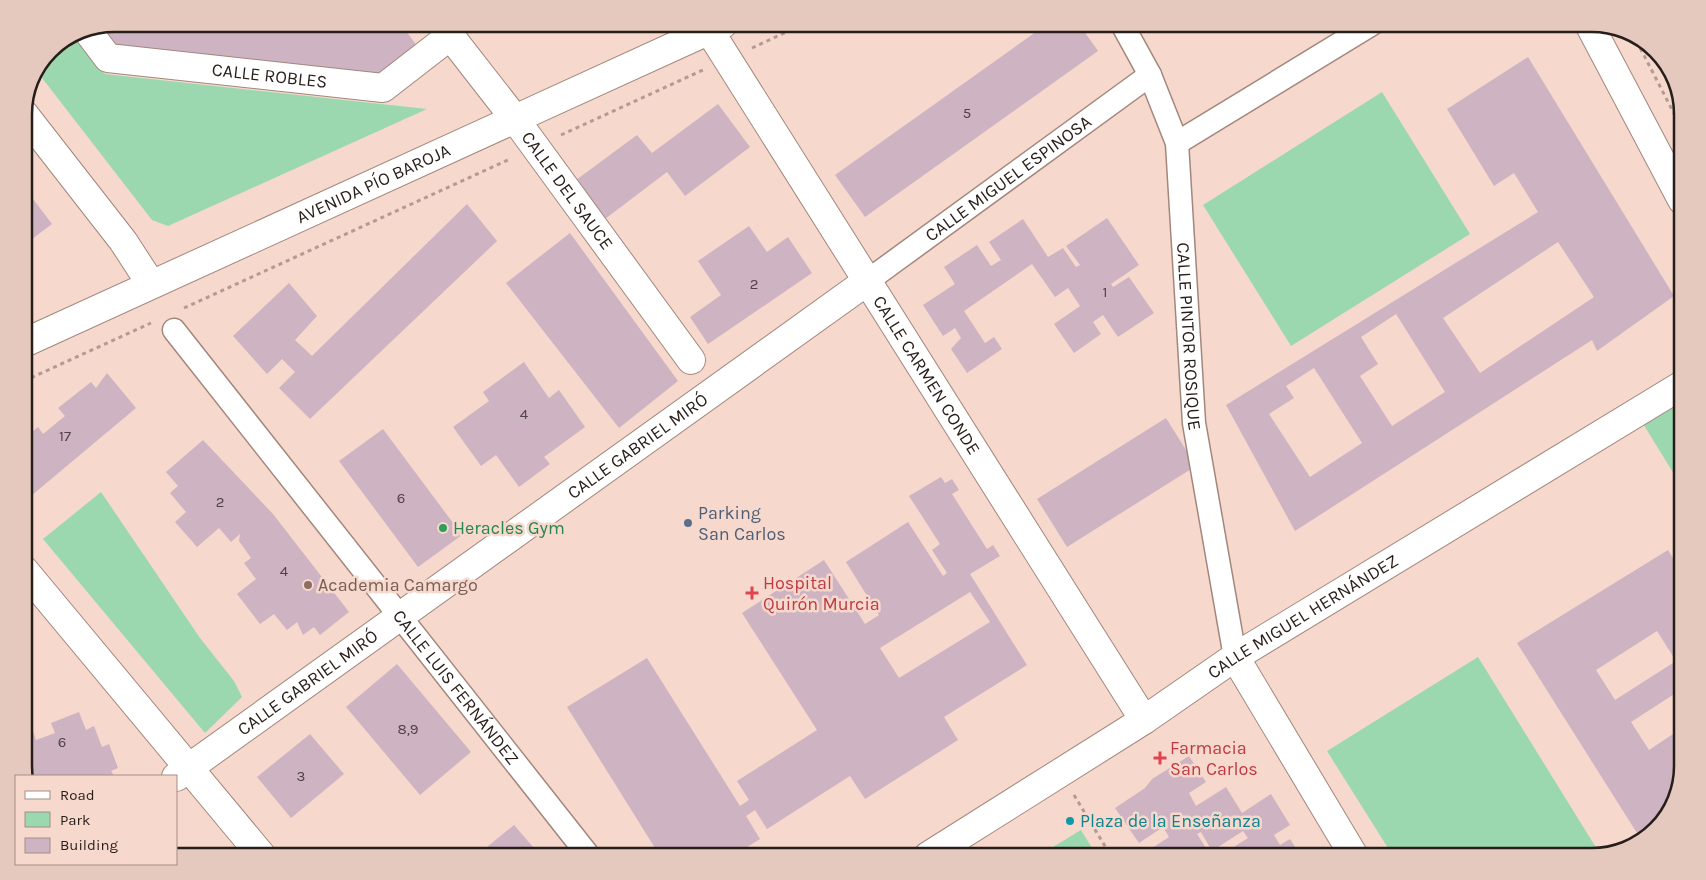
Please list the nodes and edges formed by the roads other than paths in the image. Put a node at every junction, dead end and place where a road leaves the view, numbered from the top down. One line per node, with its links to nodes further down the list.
1 (444, 32): 8 (street, CALLE ROBLES)
2 (448, 32): 10 (street, CALLE DEL SAUCE)
3 (705, 32): 10 (street, AVENIDA PÍO BAROJA)
4 (718, 32): 14 (street, CALLE CARMEN CONDE)
5 (1126, 32): 9 (street, CALLE PINTOR ROSIQUE)
6 (1359, 32): 12 (street)
7 (1593, 32): 13 (street)
8 (91, 36)
9 (1150, 75): 12 (street, CALLE PINTOR ROSIQUE); 14 (street, CALLE MIGUEL ESPINOSA)
10 (515, 118): 15 (street, AVENIDA PÍO BAROJA); 18 (street, CALLE DEL SAUCE)
11 (33, 126): 15 (street)
12 (1177, 143): 22 (street, CALLE PINTOR ROSIQUE)
13 (1673, 183)
14 (866, 282): 21 (street, CALLE GABRIEL MIRÓ); 23 (street, CALLE CARMEN CONDE)
15 (151, 284): 17 (street, AVENIDA PÍO BAROJA)
16 (170, 320): 21 (street, CALLE LUIS FERNÁNDEZ)
17 (33, 339)
18 (691, 360)
19 (1673, 390): 22 (street, CALLE MIGUEL HERNÁNDEZ)
20 (33, 582): 24 (street)
21 (400, 616): 24 (street, CALLE GABRIEL MIRÓ); 26 (street, CALLE LUIS FERNÁNDEZ)
22 (1236, 657): 23 (street, CALLE MIGUEL HERNÁNDEZ); 28 (street)
23 (1144, 720): 27 (street, CALLE MIGUEL HERNÁNDEZ)
24 (182, 772): 25 (street)
25 (254, 848)
26 (583, 848)
27 (941, 848)
28 (1349, 848)

